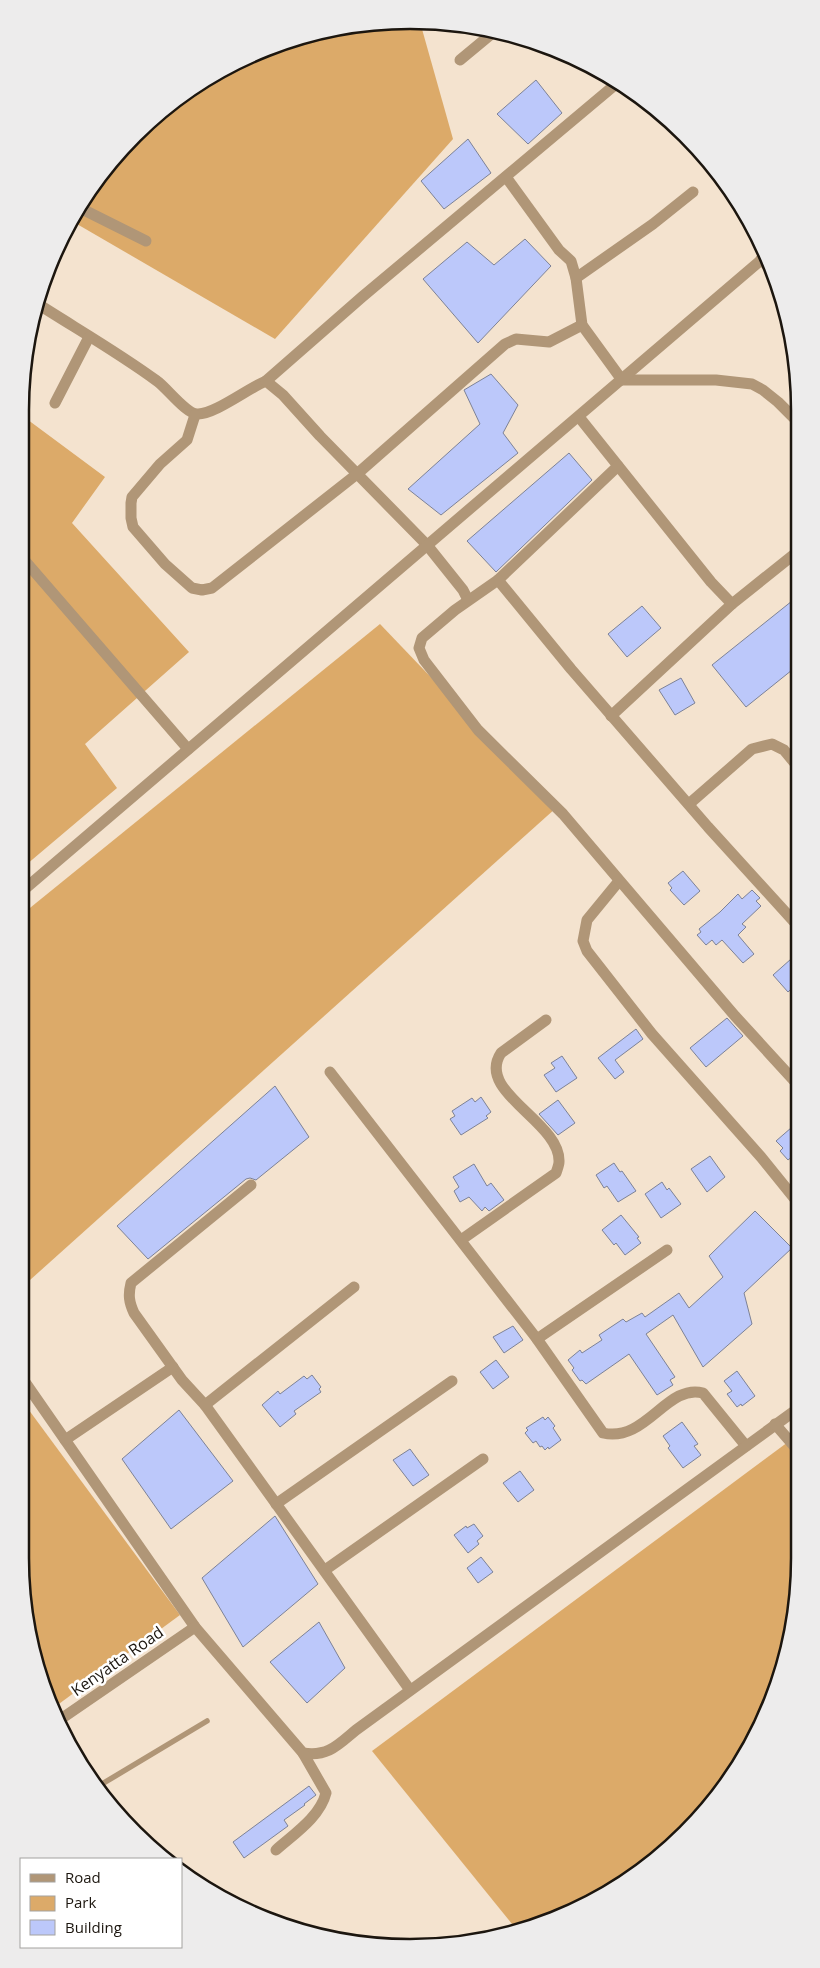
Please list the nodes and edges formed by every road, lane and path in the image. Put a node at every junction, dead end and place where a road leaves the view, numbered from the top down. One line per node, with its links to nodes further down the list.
1 (488, 37): 2 (street)
2 (460, 60)
3 (612, 87): 4 (street)
4 (506, 177): 9 (street); 14 (street)
5 (693, 192): 9 (street)
6 (85, 211): 7 (street)
7 (146, 241)
8 (760, 260): 13 (street)
9 (576, 278): 11 (street)
10 (43, 307): 12 (street)
11 (582, 325): 13 (street); 20 (street)
12 (89, 337): 15 (street); 16 (street)
13 (622, 380): 17 (street); 18 (street)
14 (266, 381): 16 (street); 20 (street)
15 (55, 403)
16 (195, 415): 20 (street)
17 (791, 415)
18 (579, 416): 19 (street); 21 (street)
19 (618, 466): 24 (street); 26 (street)
20 (357, 474): 21 (street)
21 (427, 545): 25 (street); 28 (street)
22 (791, 557): 26 (street)
23 (29, 565): 28 (street)
24 (498, 580): 25 (street); 27 (street)
25 (468, 600): 31 (street)
26 (732, 604): 27 (street)
27 (611, 716): 30 (street)
28 (188, 749): 32 (street)
29 (791, 758): 30 (street)
30 (689, 804): 33 (street)
31 (620, 881): 36 (street); 38 (street)
32 (29, 885)
33 (791, 918)
34 (546, 1020): 39 (street)
35 (330, 1072): 39 (street)
36 (791, 1077)
37 (251, 1185): 43 (street)
38 (791, 1194)
39 (461, 1240): 42 (street)
40 (667, 1250): 42 (street)
41 (354, 1287): 46 (street)
42 (537, 1339): 51 (street)
43 (173, 1367): 46 (street); 49 (street)
44 (452, 1381): 53 (street)
45 (29, 1388): 49 (street)
46 (205, 1405): 53 (street)
47 (791, 1413): 48 (street)
48 (775, 1424): 50 (street); 51 (street)
49 (65, 1440): 55 (street)
50 (791, 1443)
51 (746, 1446): 56 (street)
52 (484, 1459): 54 (street)
53 (276, 1504): 54 (street)
54 (325, 1570): 56 (street)
55 (195, 1627): 57 (street, Kenyatta Road); 59 (street)
56 (410, 1690): 59 (street)
57 (64, 1717)
58 (207, 1721): 60 (lane)
59 (303, 1753): 61 (street)
60 (103, 1783)
61 (276, 1850)

